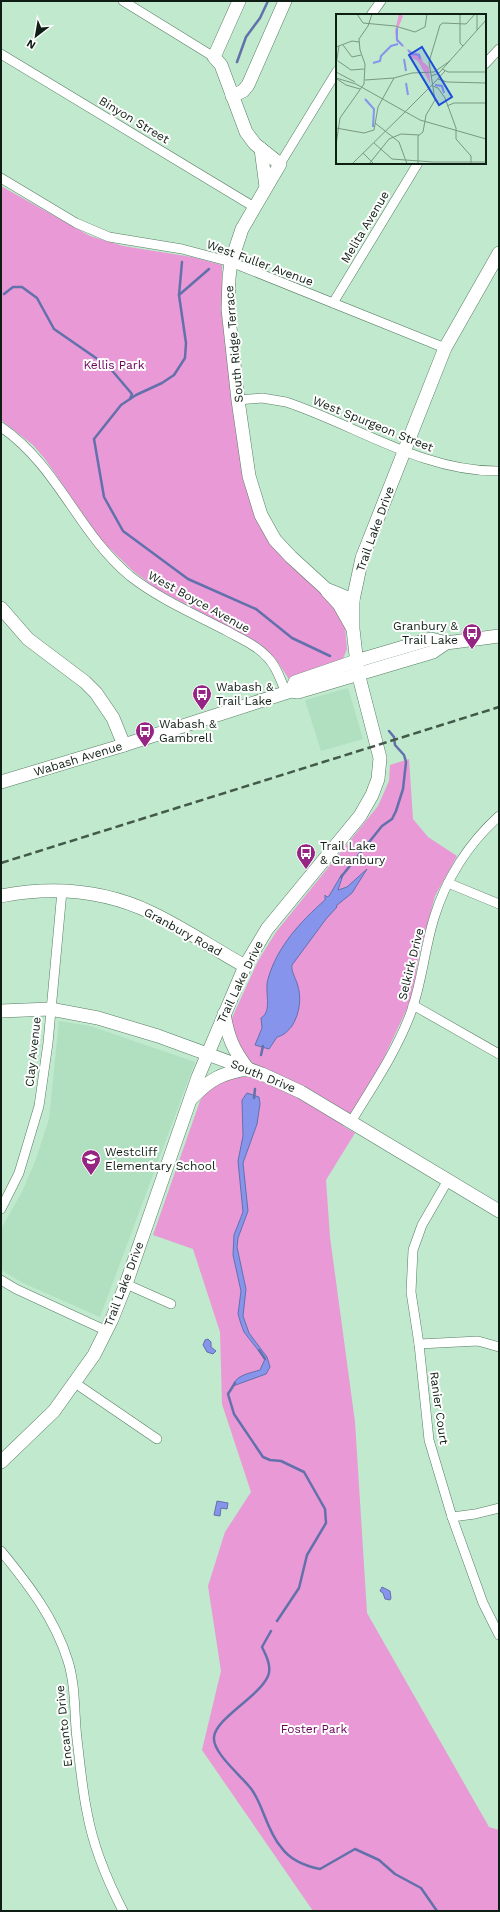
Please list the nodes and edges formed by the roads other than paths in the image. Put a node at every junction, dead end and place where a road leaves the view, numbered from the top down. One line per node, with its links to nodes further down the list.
1 (123, 1): 8 (street)
2 (239, 1): 8 (street)
3 (285, 1): 11 (street)
4 (381, 1): 5 (street)
5 (373, 14)
6 (499, 49): 9 (street)
7 (1, 54): 17 (street, Binyon Street)
8 (214, 57): 11 (street)
9 (486, 63)
10 (336, 73): 13 (street, South Ridge Terrace)
11 (232, 96): 12 (street)
12 (260, 149): 13 (street); 16 (street)
13 (280, 164): 16 (street, South Ridge Terrace)
14 (417, 164): 20 (street, Melita Avenue)
15 (1, 178): 19 (street, West Fuller Avenue)
16 (266, 187): 17 (street, South Ridge Terrace)
17 (254, 207): 19 (street, South Ridge Terrace)
18 (499, 253): 21 (street, Trail Lake Drive)
19 (231, 262): 20 (street, West Fuller Avenue); 22 (street, South Ridge Terrace)
20 (333, 303): 21 (street, West Fuller Avenue)
21 (445, 348): 24 (street, Trail Lake Drive)
22 (238, 400): 24 (street, West Spurgeon Street); 26 (street, South Ridge Terrace)
23 (1, 427): 32 (street, West Boyce Avenue)
24 (405, 450): 25 (street, West Spurgeon Street); 27 (street, Trail Lake Drive)
25 (499, 471)
26 (326, 590): 27 (street, South Ridge Terrace); 29 (street)
27 (353, 600): 29 (street, Trail Lake Drive)
28 (1, 608): 33 (street)
29 (353, 629): 31 (street, Trail Lake Drive)
30 (499, 636): 31 (street)
31 (357, 667): 32 (street, Wabash Avenue); 40 (street, Trail Lake Drive)
32 (288, 692): 33 (street, Wabash Avenue)
33 (124, 745): 34 (street, Wabash Avenue)
34 (1, 782)
35 (499, 816): 36 (street, Selkirk Drive)
36 (448, 883): 39 (street); 41 (street, Selkirk Drive)
37 (62, 891): 38 (street, Granbury Road); 40 (street, Granbury Road); 42 (street, Clay Avenue)
38 (1, 896)
39 (499, 904)
40 (245, 966): 44 (street, Trail Lake Drive)
41 (414, 1005): 45 (street); 49 (street, Selkirk Drive)
42 (50, 1009): 43 (street, South Drive); 46 (street, South Drive); 51 (street, Clay Avenue)
43 (1, 1011)
44 (224, 1014): 46 (street, Trail Lake Drive); 47 (street)
45 (499, 1054)
46 (207, 1055): 47 (street, South Drive); 48 (street, Trail Lake Drive)
47 (248, 1069): 48 (street); 49 (street, South Drive)
48 (190, 1101): 54 (street, Trail Lake Drive)
49 (352, 1122): 50 (street, South Drive)
50 (448, 1180): 52 (street, South Drive); 57 (street, Ranier Court)
51 (1, 1209)
52 (499, 1211)
53 (1, 1280): 56 (street)
54 (126, 1284): 55 (street); 56 (street, Trail Lake Drive)
55 (171, 1304)
56 (107, 1330): 59 (street, Trail Lake Drive)
57 (419, 1344): 58 (street); 63 (street, Ranier Court)
58 (499, 1347)
59 (76, 1383): 60 (street); 61 (street, Trail Lake Drive)
60 (157, 1439)
61 (1, 1462)
62 (499, 1508): 63 (street)
63 (452, 1517): 65 (street, Ranier Court)
64 (1, 1551): 66 (street, Encanto Drive)
65 (499, 1635)
66 (123, 1911)

